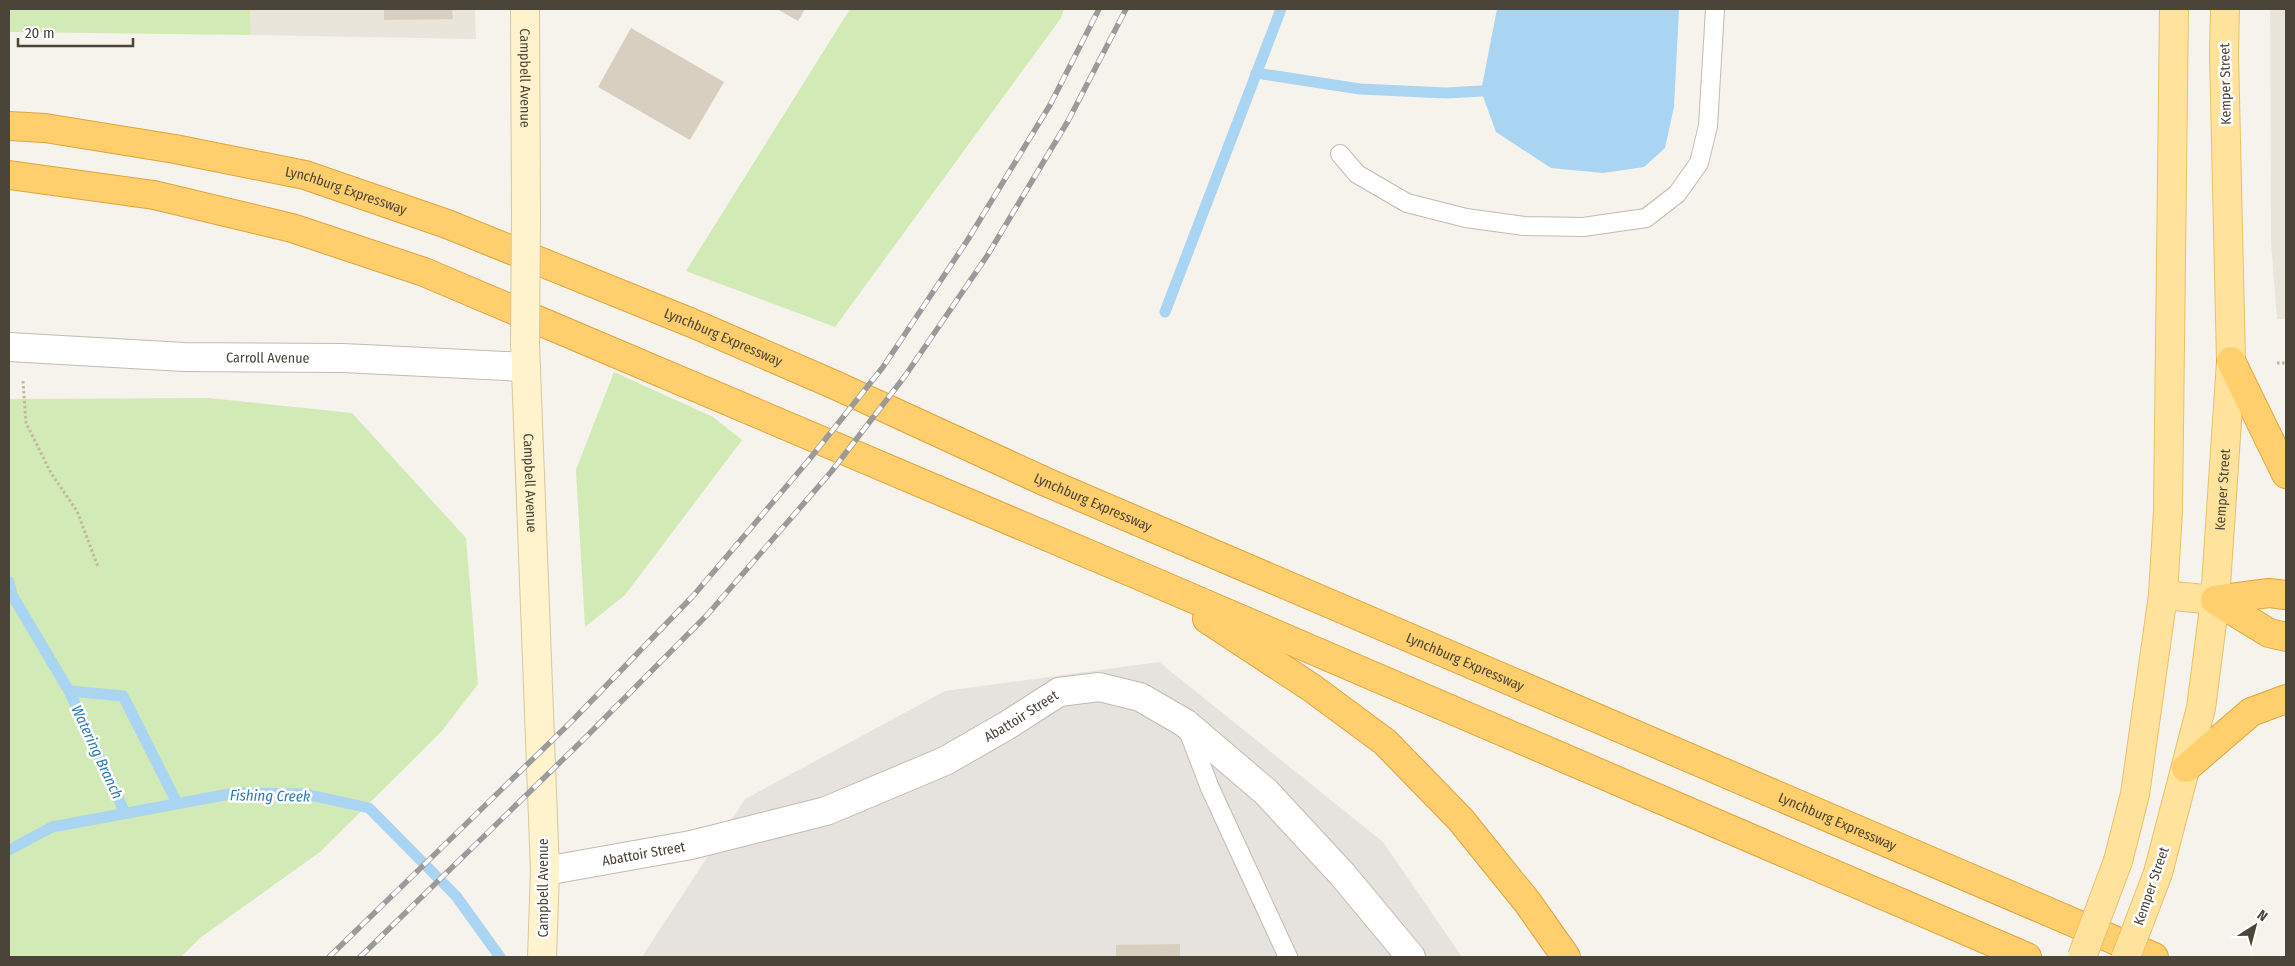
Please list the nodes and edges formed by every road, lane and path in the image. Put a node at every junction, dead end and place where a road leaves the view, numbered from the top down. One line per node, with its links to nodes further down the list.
1 (525, 9): 9 (main road, Campbell Avenue, bridge)
2 (1715, 9): 6 (lane)
3 (2174, 9): 16 (main road)
4 (2225, 9): 10 (main road, Kemper Street)
5 (9, 126): 31 (highway, Lynchburg Expressway)
6 (1340, 154)
7 (9, 175): 15 (highway)
8 (16, 347): 9 (street, Carroll Avenue); 14 (path)
9 (525, 356): 23 (main road, Campbell Avenue)
10 (2231, 361): 13 (highway); 18 (main road, Kemper Street)
11 (2286, 363): 12 (path)
12 (2277, 364)
13 (2286, 474)
14 (98, 567)
15 (1145, 578): 27 (highway); 28 (highway)
16 (2163, 595): 18 (main road); 29 (main road, bridge)
17 (2286, 595): 18 (highway)
18 (2215, 600): 19 (highway); 22 (main road, Kemper Street)
19 (2286, 637)
20 (2286, 699): 22 (highway)
21 (1185, 723): 23 (street, Abattoir Street); 25 (lane); 26 (street, Abattoir Street)
22 (2186, 768): 30 (main road, Kemper Street, bridge)
23 (545, 871): 24 (main road, Campbell Avenue)
24 (542, 957)
25 (1288, 957)
26 (1411, 957)
27 (1566, 957)
28 (2027, 957)
29 (2082, 957)
30 (2126, 957)
31 (2154, 957)

